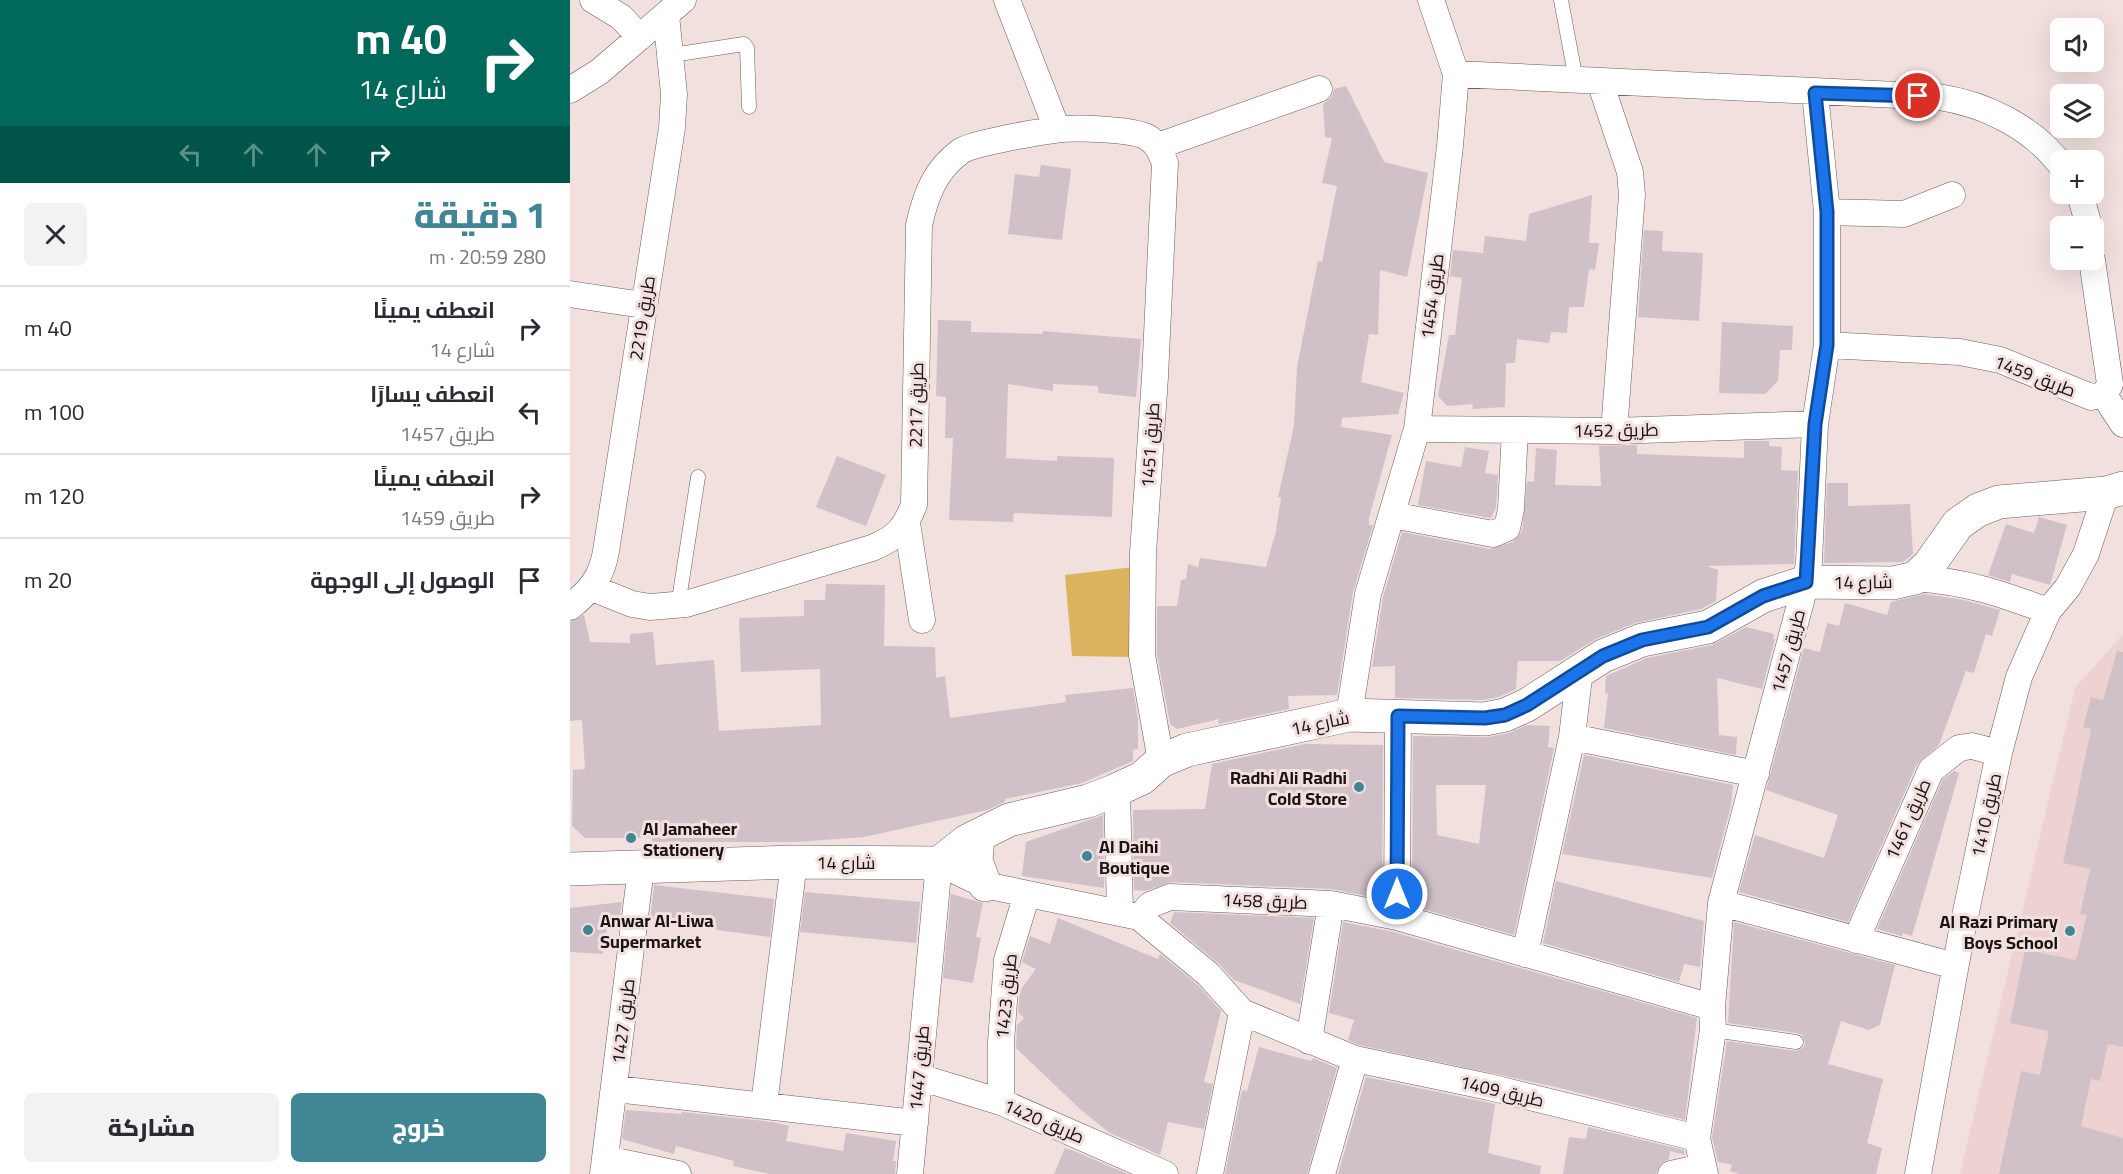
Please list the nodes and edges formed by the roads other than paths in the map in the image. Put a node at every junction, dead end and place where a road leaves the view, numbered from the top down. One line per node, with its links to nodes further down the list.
1 (593, 0): 6 (street)
2 (1007, 0): 14 (street)
3 (1431, 0): 8 (street)
4 (1561, 0): 9 (lane)
5 (674, 8): 6 (street); 7 (street, طريق 2219)
6 (640, 37): 11 (street)
7 (672, 55): 13 (lane); 21 (street, طريق 2219)
8 (1456, 74): 9 (street); 26 (street, طريق 1454)
9 (1588, 81): 12 (street); 28 (street)
10 (1319, 89): 15 (street)
11 (570, 90)
12 (1815, 93): 16 (street); 18 (street, طريق 1457)
13 (749, 107)
14 (1057, 129): 15 (street, طريق 2217); 32 (street, طريق 2217)
15 (1151, 141): 45 (street, طريق 1451)
16 (2050, 154)
17 (1952, 195): 18 (street)
18 (1827, 212): 22 (street, طريق 1457)
19 (2093, 270): 23 (street)
20 (570, 294): 21 (street)
21 (644, 305): 35 (street, طريق 2219)
22 (1827, 345): 23 (street, طريق 1459); 24 (street, طريق 1457)
23 (2104, 395): 25 (street)
24 (1815, 424): 28 (street, طريق 1452); 34 (street, طريق 1457)
25 (2123, 424)
26 (1417, 429): 27 (street, طريق 1452); 31 (street, طريق 1454)
27 (1515, 430): 28 (street, طريق 1452); 31 (street)
28 (1614, 431)
29 (698, 477): 36 (lane)
30 (2115, 491): 33 (street, شارع 14); 38 (street, طريق 1410)
31 (1392, 515): 41 (street, طريق 1454)
32 (907, 524): 36 (street); 39 (street)
33 (1915, 578): 34 (street, شارع 14); 38 (street)
34 (1806, 582): 40 (street, شارع 14); 46 (street, طريق 1457)
35 (592, 588): 36 (street); 37 (street, طريق 2219)
36 (678, 606)
37 (570, 607)
38 (2048, 611): 44 (street, طريق 1410)
39 (922, 620)
40 (1580, 669): 42 (street, شارع 14); 43 (street)
41 (1349, 715): 42 (street, شارع 14); 45 (street, شارع 14)
42 (1398, 716): 58 (street)
43 (1572, 737): 46 (street); 60 (street)
44 (1999, 753): 59 (street, طريق 1461); 61 (street, طريق 1410)
45 (1161, 761): 47 (street, شارع 14)
46 (1756, 774): 55 (street, طريق 1457)
47 (1117, 789): 48 (street, شارع 14); 57 (street)
48 (978, 836): 50 (street, شارع 14); 53 (street)
49 (794, 862): 50 (street, شارع 14); 51 (street, شارع 14); 70 (street)
50 (939, 862): 53 (street, طريق 1409); 67 (street, طريق 1447)
51 (641, 868): 52 (street, شارع 14); 68 (street, طريق 1427)
52 (570, 869)
53 (985, 885): 54 (street, طريق 1409)
54 (1027, 894): 57 (street, طريق 1409); 69 (street, طريق 1423)
55 (1721, 903): 59 (street); 63 (street, طريق 1457)
56 (1330, 904): 57 (street, طريق 1458); 58 (street, طريق 1458); 64 (street)
57 (1130, 915): 62 (street, طريق 1409)
58 (1397, 917): 60 (street, طريق 1458)
59 (1856, 940): 61 (street)
60 (1525, 954): 63 (street, طريق 1458)
61 (1955, 966): 81 (street, طريق 1410)
62 (1242, 1012): 64 (street, طريق 1409); 78 (street)
63 (1713, 1019): 65 (lane); 72 (street, طريق 1457)
64 (1309, 1041): 66 (street, طريق 1409)
65 (1796, 1042)
66 (1355, 1059): 72 (street, طريق 1409); 79 (street)
67 (919, 1077): 69 (street, طريق 1420); 71 (street, طريق 1447)
68 (616, 1089): 70 (street, طريق 1447); 73 (street, طريق 1427)
69 (1001, 1102): 77 (street, طريق 1420)
70 (764, 1105): 71 (street, طريق 1447)
71 (915, 1123): 76 (street)
72 (1697, 1138): 74 (street, طريق 1457)
73 (605, 1166): 75 (street)
74 (1704, 1171): 80 (street)
75 (678, 1174)
76 (910, 1174)
77 (1165, 1174)
78 (1210, 1174)
79 (1322, 1174)
80 (1671, 1174)
81 (1918, 1174)

